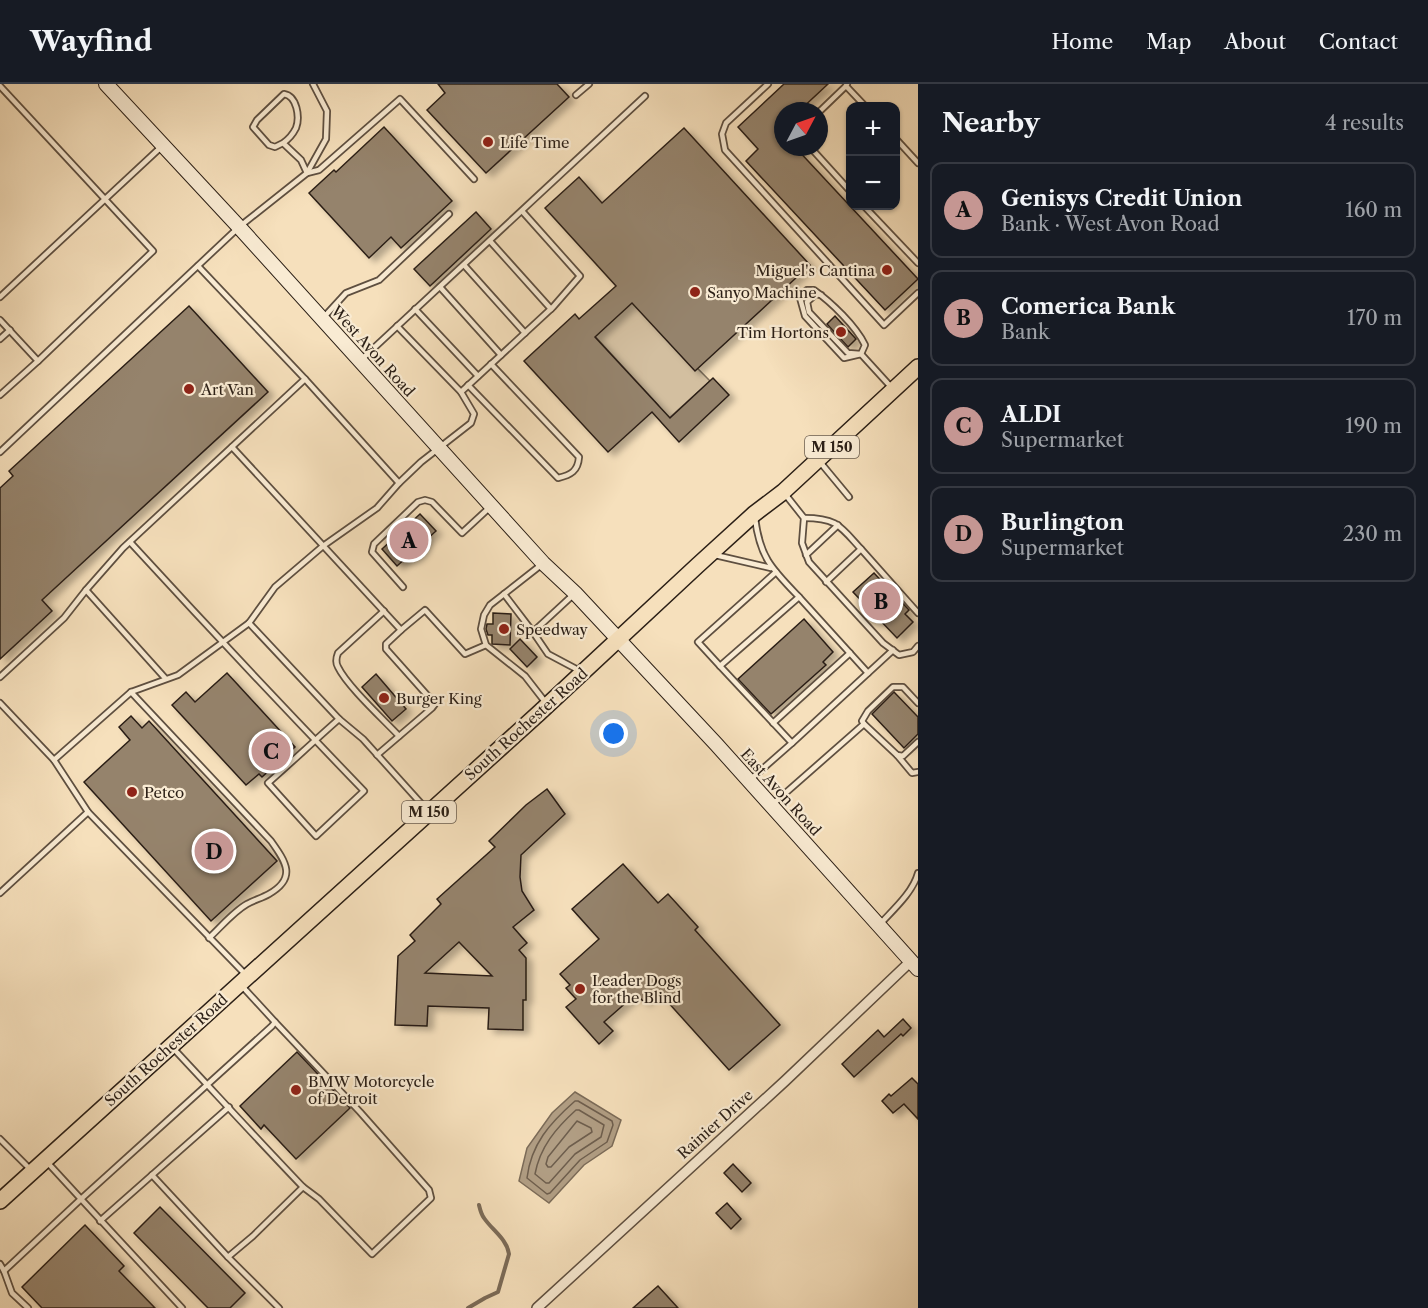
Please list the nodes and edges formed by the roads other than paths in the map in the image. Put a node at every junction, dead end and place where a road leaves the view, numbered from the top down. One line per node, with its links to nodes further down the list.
1 (106, 84): 13 (main road, West Avon Road)
2 (313, 84): 16 (lane)
3 (589, 84): 7 (lane)
4 (768, 84): 29 (lane)
5 (847, 85): 9 (lane); 10 (lane)
6 (0, 86): 19 (lane)
7 (576, 95)
8 (645, 96): 21 (lane)
9 (862, 102)
10 (828, 103)
11 (284, 143): 11 (lane); 16 (lane)
12 (900, 143): 15 (lane)
13 (163, 145): 19 (lane); 23 (main road, West Avon Road)
14 (818, 156): 18 (lane)
15 (918, 163)
16 (307, 172): 17 (lane); 23 (lane)
17 (474, 179)
18 (846, 187)
19 (105, 199): 31 (lane); 43 (lane)
20 (868, 210): 25 (lane)
21 (522, 211): 24 (lane); 33 (lane)
22 (449, 214): 34 (lane)
23 (239, 227): 27 (lane); 34 (main road, West Avon Road)
24 (490, 241): 26 (lane); 33 (lane)
25 (918, 263)
26 (464, 265): 28 (lane); 38 (lane)
27 (198, 266): 47 (lane); 54 (lane)
28 (440, 287): 32 (lane); 41 (lane)
29 (918, 293)
30 (823, 296): 40 (lane); 40 (lane); 40 (lane)
31 (0, 297)
32 (415, 309): 36 (lane); 46 (lane)
33 (551, 309): 38 (lane)
34 (322, 319): 42 (main road, West Avon Road)
35 (0, 320): 37 (lane)
36 (397, 326): 42 (lane); 50 (lane)
37 (10, 330): 39 (lane); 43 (lane)
38 (525, 333): 41 (lane)
39 (0, 339)
40 (861, 354): 49 (lane)
41 (501, 355): 44 (lane)
42 (360, 360): 53 (main road, West Avon Road)
43 (38, 361): 51 (lane)
44 (492, 364): 46 (lane); 48 (lane)
45 (918, 368): 49 (main road, South Rochester Road / M 150)
46 (478, 376): 48 (lane)
47 (305, 379): 52 (lane); 56 (lane)
48 (468, 385): 50 (lane)
49 (894, 390): 55 (main road, South Rochester Road / M 150)
50 (460, 392): 53 (lane)
51 (0, 395)
52 (232, 447): 63 (lane); 64 (lane)
53 (439, 448): 56 (lane); 59 (main road, West Avon Road)
54 (0, 452)
55 (818, 460): 57 (main road, South Rochester Road / M 150); 58 (lane)
56 (399, 483): 64 (lane)
57 (783, 492): 60 (main road, South Rochester Road / M 150); 61 (lane)
58 (849, 497)
59 (491, 506): 68 (main road, West Avon Road); 71 (lane)
60 (754, 514): 66 (main road, South Rochester Road / M 150); 69 (lane)
61 (804, 518): 62 (lane); 67 (lane)
62 (838, 525): 65 (lane); 67 (lane)
63 (130, 542): 72 (lane); 82 (lane)
64 (323, 546): 76 (lane); 78 (lane)
65 (861, 549): 70 (lane); 77 (lane)
66 (710, 554): 69 (lane); 81 (main road, South Rochester Road / M 150)
67 (806, 555): 70 (lane)
68 (543, 563): 73 (main road, West Avon Road); 74 (lane)
69 (774, 570): 75 (lane); 87 (lane)
70 (826, 582): 85 (lane)
71 (404, 587)
72 (86, 590): 90 (lane); 91 (lane)
73 (575, 593): 80 (lane); 81 (main road, West Avon Road)
74 (504, 594): 80 (lane); 83 (lane)
75 (799, 597): 86 (lane); 87 (lane)
76 (384, 611): 79 (lane); 99 (lane)
77 (918, 613)
78 (249, 623): 82 (lane); 96 (lane)
79 (401, 630): 83 (lane); 99 (lane)
80 (533, 632): 88 (lane)
81 (617, 639): 88 (main road, South Rochester Road / M 150); 107 (main road, East Avon Road)
82 (222, 643): 91 (lane); 100 (lane)
83 (486, 645): 95 (lane)
84 (918, 646): 85 (lane)
85 (893, 650): 89 (lane)
86 (850, 653): 89 (lane); 97 (lane)
87 (720, 666): 97 (lane)
88 (582, 673): 95 (main road, South Rochester Road / M 150)
89 (868, 673): 102 (lane)
90 (0, 677)
91 (165, 678): 92 (lane)
92 (131, 692): 105 (lane); 114 (lane)
93 (0, 703): 105 (lane)
94 (918, 703): 98 (lane)
95 (547, 705): 110 (main road, South Rochester Road / M 150)
96 (339, 719): 100 (lane); 103 (lane)
97 (773, 723): 102 (lane)
98 (864, 724): 104 (lane); 108 (lane)
99 (399, 736): 103 (lane)
100 (315, 740): 100 (lane)
101 (918, 742): 104 (lane)
102 (792, 743): 107 (lane)
103 (377, 755): 110 (lane)
104 (897, 755): 106 (lane)
105 (54, 760): 109 (lane)
106 (918, 772)
107 (749, 781): 108 (main road, East Avon Road)
108 (771, 806): 113 (main road, East Avon Road)
109 (88, 812): 112 (lane); 114 (lane)
110 (429, 812): 116 (main road, South Rochester Road / M 150)
111 (918, 873): 113 (lane)
112 (0, 893)
113 (879, 926): 115 (main road, East Avon Road)
114 (209, 938): 116 (lane)
115 (915, 965): 135 (street, Rainier Drive)
116 (243, 980): 117 (lane); 118 (main road, South Rochester Road / M 150)
117 (275, 1022): 119 (lane); 125 (lane)
118 (171, 1045): 119 (lane); 122 (main road, South Rochester Road / M 150)
119 (207, 1084): 120 (lane); 126 (lane)
120 (228, 1107): 124 (lane); 125 (lane)
121 (0, 1139): 123 (lane)
122 (45, 1160): 123 (main road, South Rochester Road / M 150); 126 (lane)
123 (32, 1172): 127 (main road, South Rochester Road / M 150)
124 (152, 1175): 128 (lane); 129 (lane)
125 (303, 1187): 129 (lane)
126 (81, 1199): 128 (lane); 131 (lane)
127 (0, 1201)
128 (100, 1221): 133 (lane)
129 (228, 1257): 134 (lane)
130 (0, 1264): 131 (lane)
131 (4, 1271): 132 (lane)
132 (28, 1308)
133 (182, 1308)
134 (279, 1308)
135 (537, 1308)

